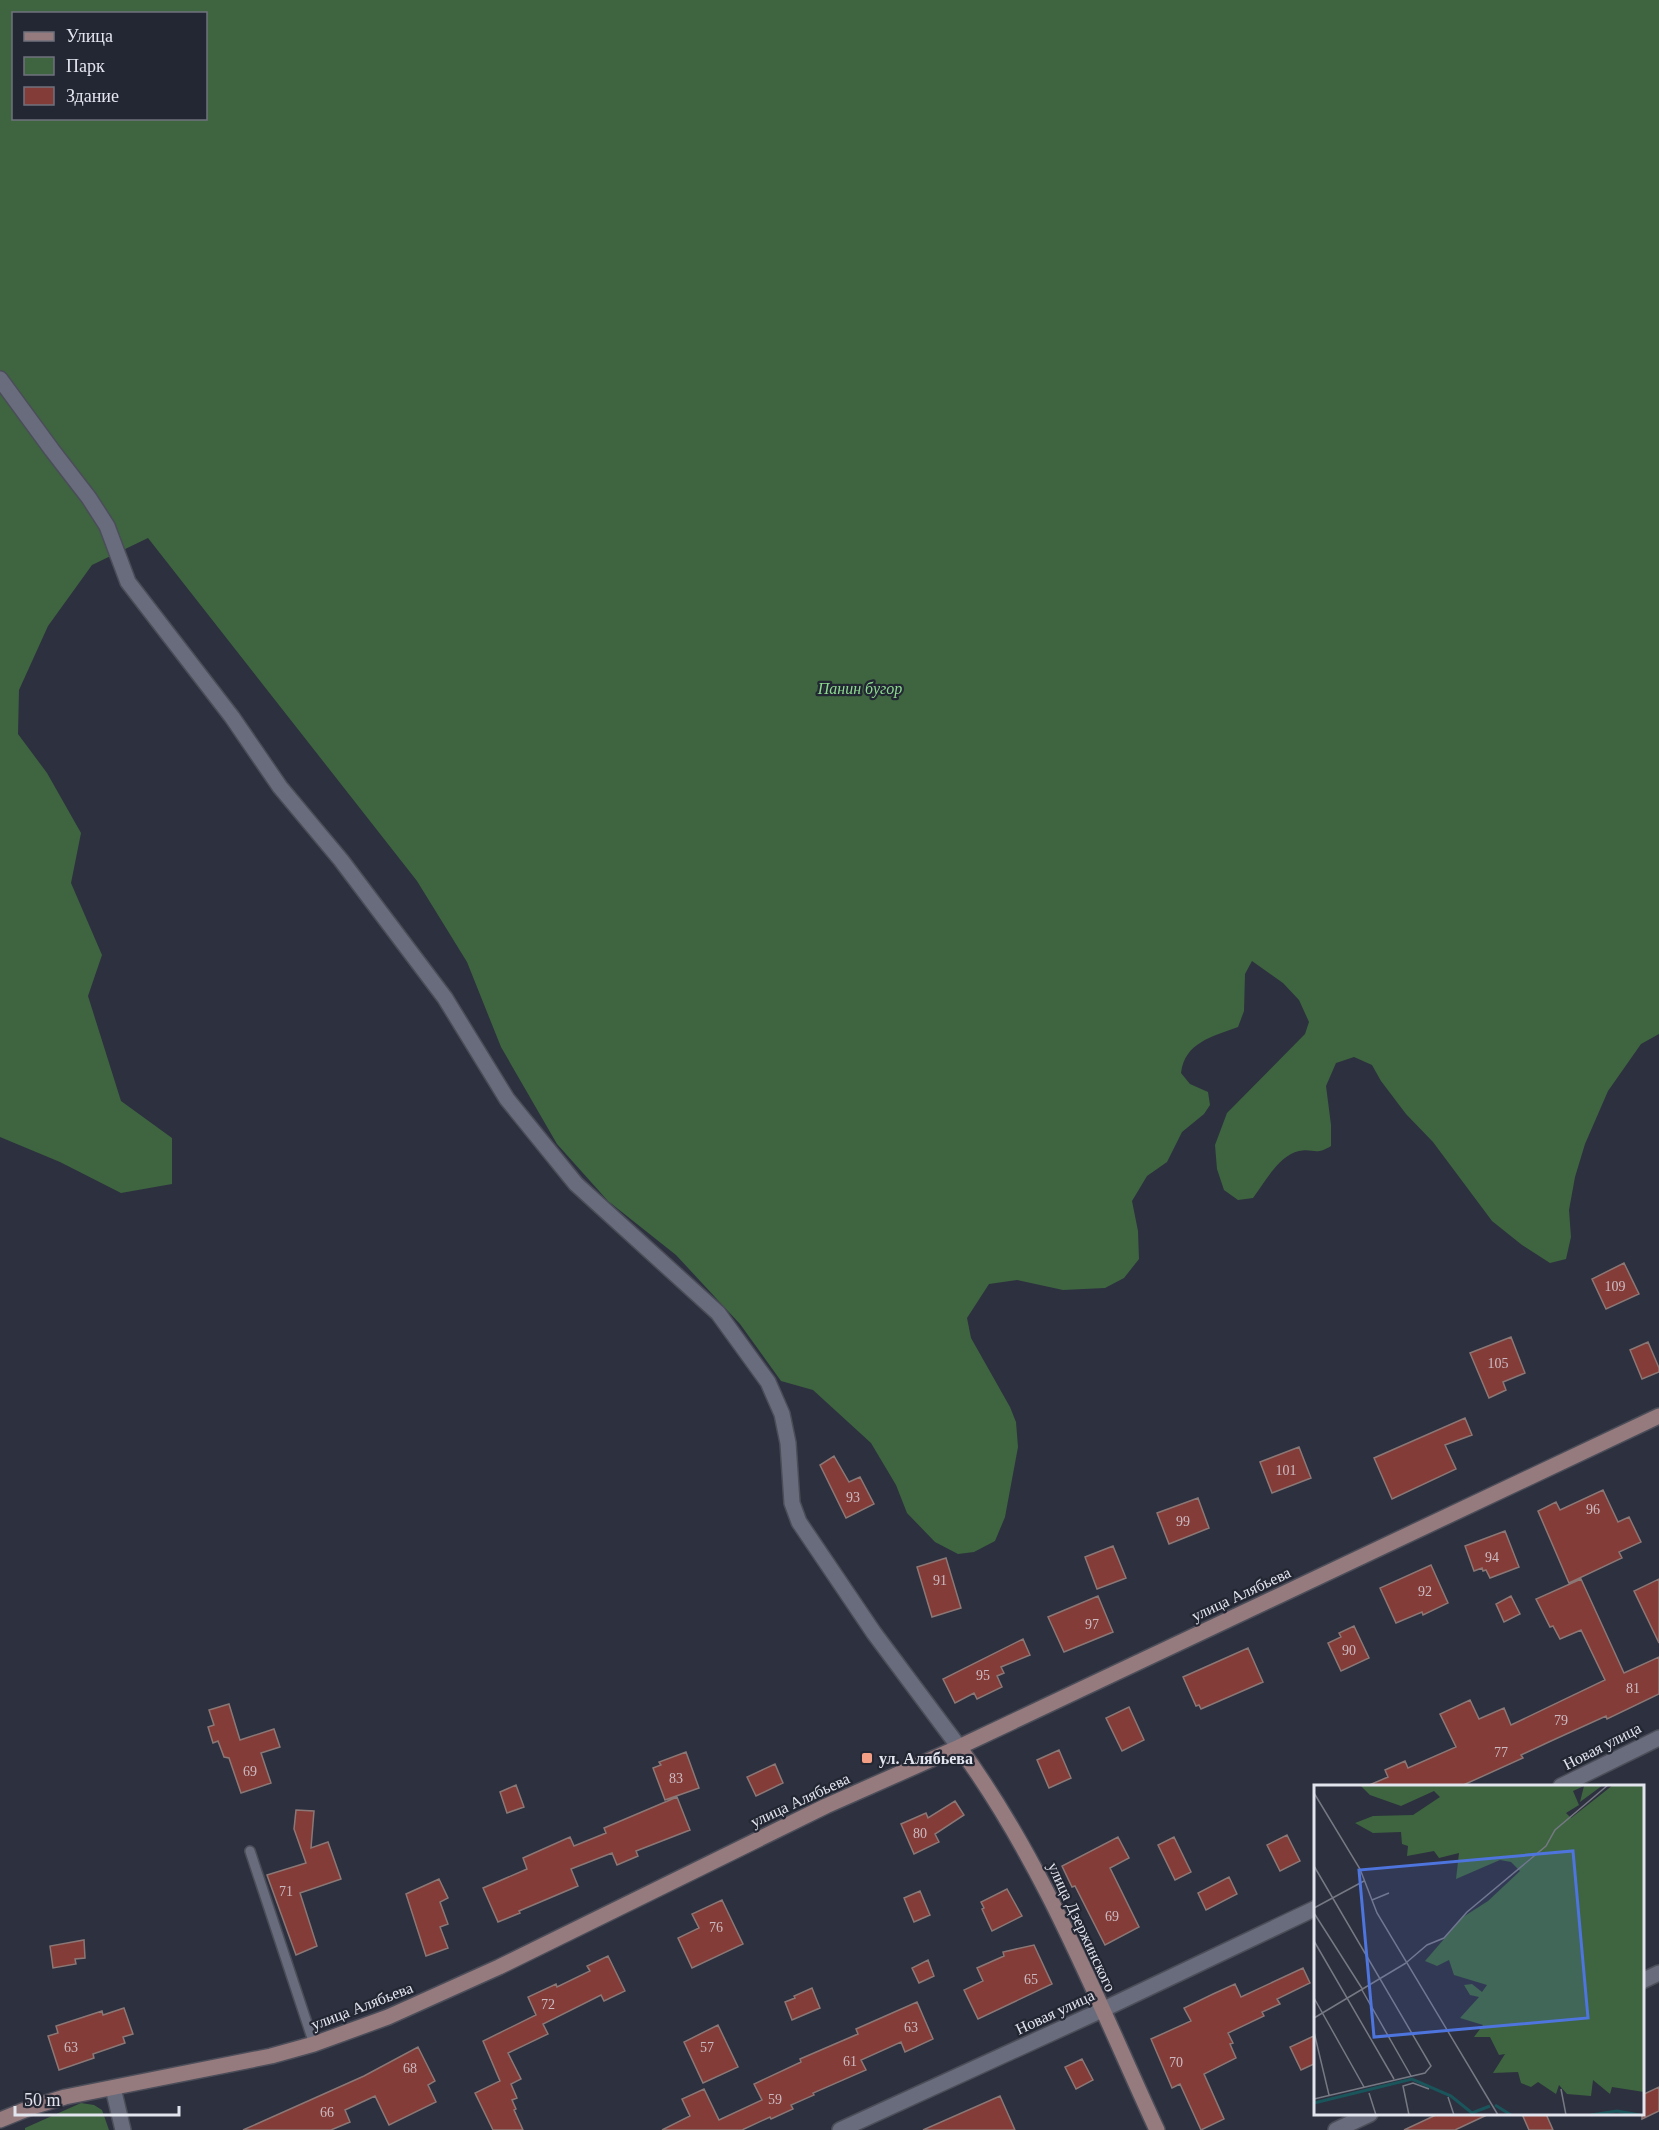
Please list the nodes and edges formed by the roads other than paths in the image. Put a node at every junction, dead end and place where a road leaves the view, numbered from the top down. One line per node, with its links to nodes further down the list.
1 (0, 379): 4 (street)
2 (1659, 1416): 4 (main road, улица Алябьева)
3 (1659, 1738): 5 (street, Новая улица)
4 (958, 1747): 10 (main road, улица Дзержинского); 11 (main road, улица Алябьева)
5 (1564, 1785)
6 (250, 1851): 11 (lane)
7 (1314, 1909): 10 (street, Новая улица)
8 (1659, 1973): 9 (street)
9 (1644, 1980)
10 (1102, 2010): 16 (street, Новая улица); 17 (main road, улица Дзержинского)
11 (314, 2044): 12 (main road, улица Алябьева)
12 (113, 2088): 14 (main road, улица Алябьева); 15 (street)
13 (1368, 2115): 18 (street)
14 (0, 2120)
15 (123, 2130)
16 (840, 2130)
17 (1157, 2130)
18 (1336, 2130)

